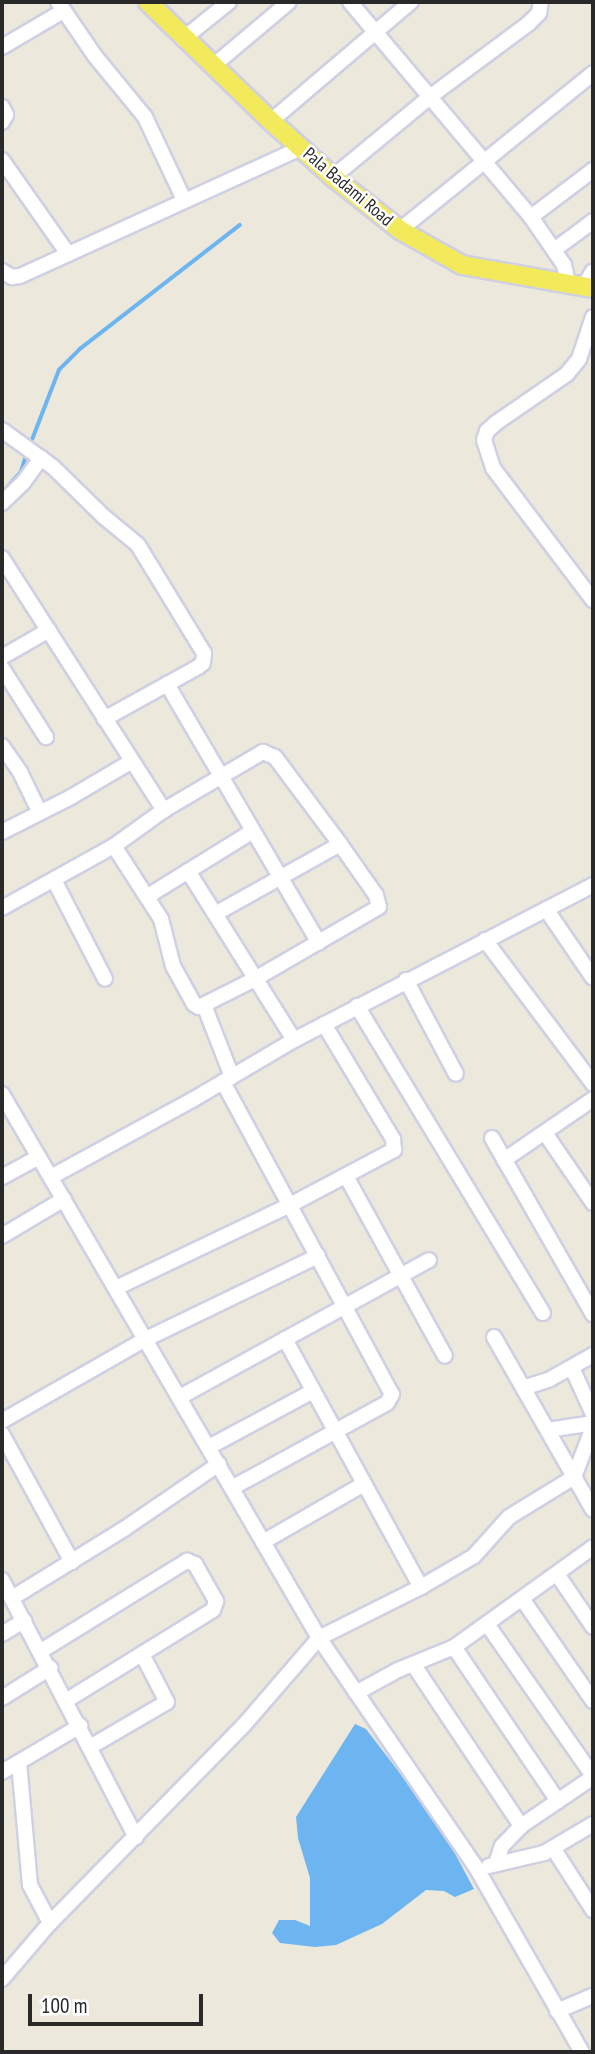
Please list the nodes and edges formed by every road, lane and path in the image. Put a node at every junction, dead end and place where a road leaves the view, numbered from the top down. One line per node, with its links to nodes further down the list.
1 (148, 2): 9 (main road, Pala Badami Road)
2 (229, 2): 9 (street)
3 (289, 2): 11 (street)
4 (350, 2): 8 (street)
5 (411, 2): 8 (street)
6 (541, 2): 13 (street)
7 (61, 6): 10 (street); 22 (street)
8 (375, 30): 13 (street); 15 (street)
9 (183, 39): 11 (main road, Pala Badami Road)
10 (2, 47)
11 (213, 66): 15 (main road, Pala Badami Road)
12 (593, 73): 19 (street)
13 (431, 96): 19 (street); 21 (street)
14 (2, 107): 16 (street)
15 (271, 121): 17 (main road, Pala Badami Road)
16 (2, 122)
17 (301, 148): 21 (main road, Pala Badami Road); 22 (street)
18 (2, 160): 27 (street)
19 (485, 160): 23 (street); 25 (street)
20 (593, 170): 23 (street)
21 (332, 177): 25 (main road, Pala Badami Road)
22 (184, 200): 27 (street)
23 (531, 218): 26 (street)
24 (593, 221): 26 (street)
25 (400, 230): 29 (main road, Pala Badami Road)
26 (555, 250): 29 (street)
27 (68, 254): 28 (street)
28 (2, 271)
29 (584, 282)
30 (593, 317): 35 (street)
31 (3, 433): 32 (street)
32 (41, 458): 33 (street); 39 (street)
33 (2, 503)
34 (2, 558): 36 (street)
35 (593, 600)
36 (49, 630): 37 (street); 40 (street)
37 (2, 657)
38 (2, 668): 41 (street)
39 (167, 684): 40 (street); 45 (street)
40 (104, 719): 43 (street)
41 (47, 737)
42 (2, 746): 44 (street)
43 (132, 761): 46 (street); 47 (street)
44 (7, 762): 47 (street)
45 (220, 776): 46 (street); 48 (street); 50 (street)
46 (164, 810): 51 (street)
47 (39, 811): 49 (street)
48 (253, 831): 52 (street); 53 (street)
49 (2, 832)
50 (340, 844): 53 (street); 61 (street)
51 (114, 846): 54 (street); 56 (street)
52 (188, 871): 56 (street); 59 (street)
53 (280, 877): 59 (street); 61 (street)
54 (54, 880): 57 (street); 63 (street)
55 (593, 885): 58 (street)
56 (148, 896): 66 (street)
57 (2, 908)
58 (546, 909): 60 (street); 62 (street)
59 (215, 914): 64 (street)
60 (485, 940): 65 (street); 71 (street)
61 (319, 943): 64 (street)
62 (593, 978)
63 (105, 979)
64 (256, 979): 66 (street); 69 (street)
65 (406, 981): 67 (street); 72 (street)
66 (204, 1005): 73 (street)
67 (357, 1006): 68 (street); 95 (street)
68 (324, 1024): 69 (street); 82 (street)
69 (294, 1040): 73 (street)
70 (593, 1057): 71 (street)
71 (581, 1066): 74 (street)
72 (456, 1074)
73 (227, 1079): 84 (street); 87 (street)
74 (593, 1084)
75 (2, 1094): 77 (street)
76 (593, 1099): 78 (street)
77 (7, 1114): 80 (street)
78 (545, 1133): 81 (street); 86 (street)
79 (492, 1138): 81 (street)
80 (39, 1157): 83 (street); 84 (street)
81 (504, 1160): 94 (street)
82 (346, 1176): 87 (street); 91 (street)
83 (2, 1177)
84 (51, 1177): 85 (street)
85 (64, 1199): 88 (street); 92 (street)
86 (593, 1203)
87 (290, 1205): 89 (street); 92 (street)
88 (2, 1236)
89 (318, 1256): 93 (street); 97 (street)
90 (429, 1260): 91 (street)
91 (401, 1275): 93 (street); 100 (street)
92 (116, 1288): 97 (street)
93 (345, 1304): 98 (street); 109 (street)
94 (593, 1311)
95 (543, 1313)
96 (494, 1337): 102 (street)
97 (146, 1339): 104 (street); 106 (street)
98 (285, 1339): 103 (street); 104 (street)
99 (593, 1355): 101 (street)
100 (445, 1356)
101 (572, 1367): 102 (street); 105 (street)
102 (523, 1388): 108 (street)
103 (313, 1391): 109 (street); 111 (street)
104 (180, 1397): 111 (street)
105 (593, 1414)
106 (2, 1421)
107 (593, 1425): 108 (street); 113 (street)
108 (548, 1430): 113 (street)
109 (335, 1431): 114 (street); 115 (street)
110 (2, 1434): 119 (street)
111 (209, 1447): 112 (street)
112 (219, 1464): 115 (street); 119 (street)
113 (574, 1477): 116 (street); 122 (street)
114 (364, 1484): 117 (street); 122 (street)
115 (232, 1488): 117 (street)
116 (593, 1510)
117 (263, 1542): 129 (street)
118 (593, 1548): 120 (street)
119 (72, 1562): 123 (street)
120 (557, 1574): 124 (street); 127 (street)
121 (2, 1580): 123 (street)
122 (421, 1587): 129 (street)
123 (12, 1598): 125 (street)
124 (523, 1600): 126 (street); 138 (street)
125 (24, 1621): 128 (street); 131 (street)
126 (487, 1624): 130 (street); 143 (street)
127 (593, 1627)
128 (2, 1634)
129 (319, 1638): 135 (street); 147 (street)
130 (454, 1647): 133 (street); 144 (street)
131 (41, 1651): 132 (street); 134 (street)
132 (142, 1654): 137 (street); 140 (street)
133 (413, 1664): 135 (street); 146 (street)
134 (50, 1668): 136 (street); 137 (street)
135 (356, 1693): 150 (street)
136 (2, 1698)
137 (66, 1700): 139 (street)
138 (593, 1702)
139 (80, 1726): 140 (street); 141 (street)
140 (90, 1747): 147 (street)
141 (19, 1762): 142 (street); 152 (street)
142 (2, 1772)
143 (593, 1777): 144 (street)
144 (558, 1801): 146 (street)
145 (593, 1824): 148 (street)
146 (521, 1826): 149 (street)
147 (136, 1837): 152 (street)
148 (553, 1848): 149 (street); 151 (street)
149 (496, 1864): 150 (street)
150 (477, 1869): 155 (street)
151 (593, 1910)
152 (50, 1923): 153 (street)
153 (2, 1979)
154 (593, 1996): 155 (street)
155 (557, 2011): 156 (street)
156 (582, 2052)

